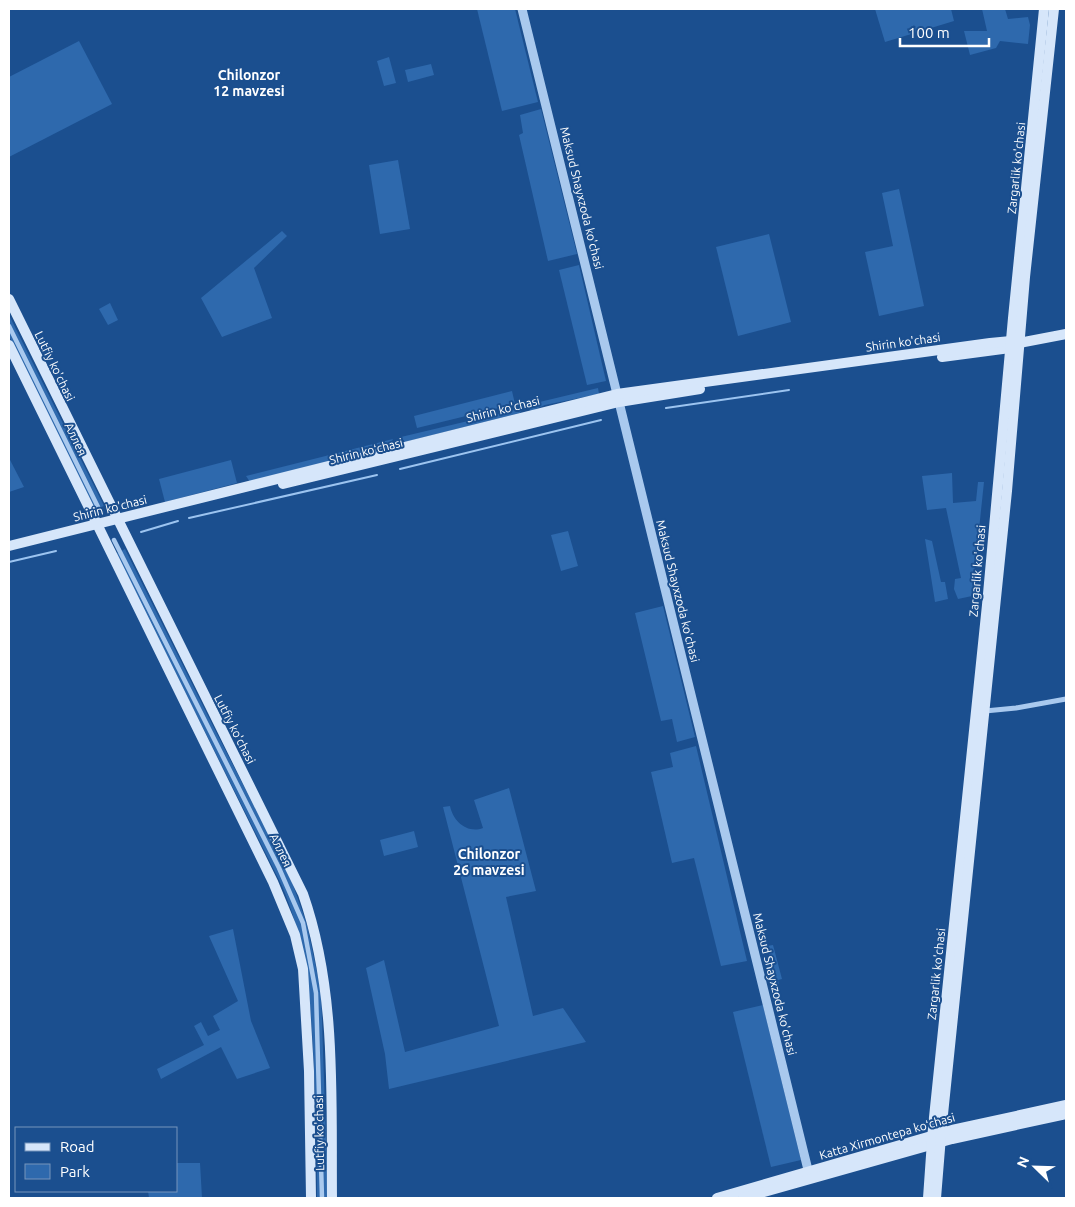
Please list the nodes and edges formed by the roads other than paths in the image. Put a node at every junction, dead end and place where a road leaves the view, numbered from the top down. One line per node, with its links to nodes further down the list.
1 (522, 9): 9 (street, Maksud Shayxzoda ko'chasi)
2 (1044, 9): 7 (main road, Zargarlik ko'chasi)
3 (1054, 9): 7 (main road, Zargarlik ko'chasi)
4 (9, 299): 11 (main road, Lutfiy ko'chasi)
5 (9, 326): 10 (street, Аллея)
6 (1066, 334): 7 (main road, Shirin ko'chasi)
7 (1013, 344): 9 (main road, Shirin ko'chasi); 17 (main road, Zargarlik ko'chasi); 20 (main road, Zargarlik ko'chasi)
8 (9, 345): 12 (main road, Lutfiy ko'chasi)
9 (618, 398): 11 (main road, Shirin ko'chasi); 21 (street, Maksud Shayxzoda ko'chasi)
10 (98, 507)
11 (118, 522): 12 (main road, Shirin ko'chasi); 24 (main road, Lutfiy ko'chasi)
12 (97, 527): 14 (main road, Shirin ko'chasi); 15 (main road, Shirin ko'chasi); 22 (main road, Lutfiy ko'chasi)
13 (114, 540): 23 (street, Аллея)
14 (9, 546)
15 (9, 552)
16 (1066, 699): 17 (street)
17 (984, 711): 20 (main road, Zargarlik ko'chasi)
18 (1066, 1105): 20 (main road, Katta Xirmontepa koʻchasi)
19 (1066, 1114): 20 (main road, Katta Xirmontepa koʻchasi)
20 (936, 1139): 21 (main road, Katta Xirmontepa koʻchasi); 27 (main road, Zargarlik ko'chasi); 28 (main road, Zargarlik ko'chasi)
21 (809, 1176): 25 (main road, Katta Xirmontepa koʻchasi); 26 (main road, Katta Xirmontepa koʻchasi)
22 (311, 1198)
23 (322, 1198)
24 (332, 1198)
25 (717, 1198)
26 (743, 1198)
27 (928, 1198)
28 (936, 1198)

